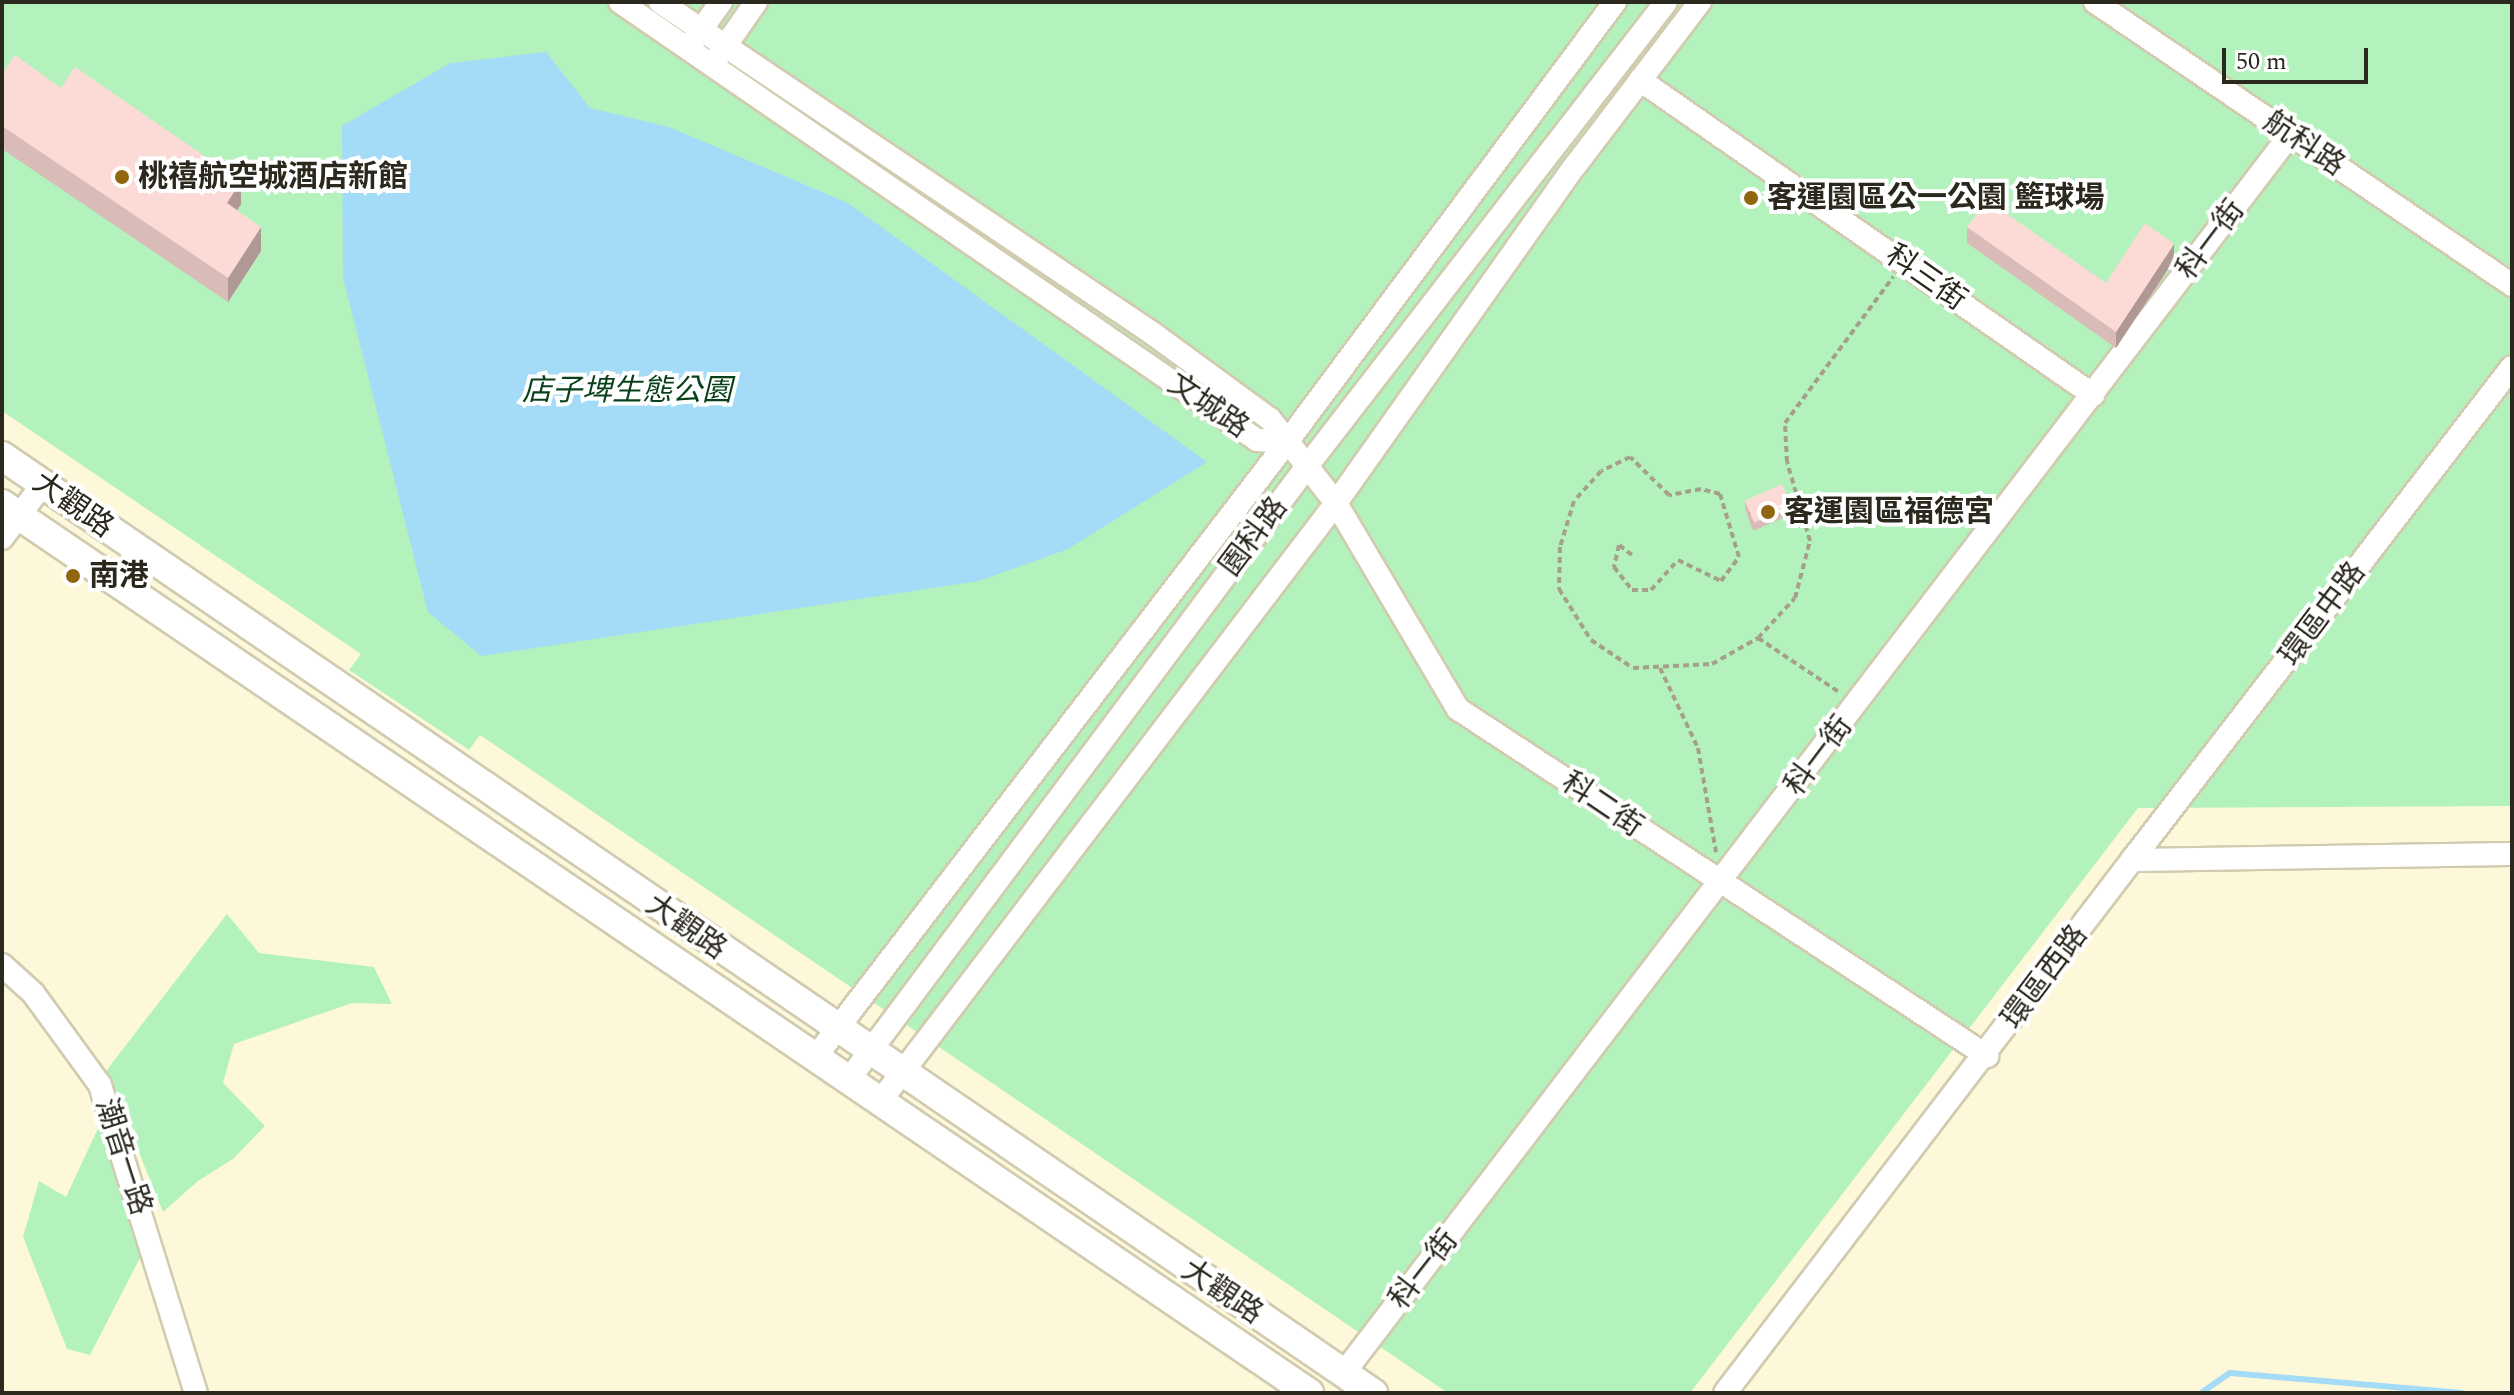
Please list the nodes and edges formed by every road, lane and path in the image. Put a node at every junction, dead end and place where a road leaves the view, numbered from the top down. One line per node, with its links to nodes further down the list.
1 (620, 2): 9 (street, 文城路)
2 (660, 2): 9 (street, 文城路)
3 (721, 2): 9 (street)
4 (756, 2): 10 (street)
5 (1615, 2): 18 (street)
6 (1666, 2): 20 (street, 園科路)
7 (1700, 2): 12 (street)
8 (2095, 2): 13 (street, 航科路)
9 (695, 39): 10 (street, 文城路); 11 (street, 文城路)
10 (726, 46): 11 (street); 18 (street, 文城路)
11 (712, 66): 18 (street, 文城路)
12 (1640, 80): 14 (street, 科三街); 22 (street)
13 (2290, 135): 15 (street, 航科路); 17 (street, 科一街)
14 (1903, 263): 17 (street, 科三街); 26 (path)
15 (2512, 285)
16 (2512, 367): 30 (street, 環區中路)
17 (2093, 395): 28 (street, 科一街)
18 (1287, 442): 20 (street, 科二街); 33 (street)
19 (2, 456): 21 (main road, 大觀路)
20 (1308, 465): 22 (street, 科二街); 34 (street, 園科路)
21 (43, 484): 23 (street); 33 (main road, 大觀路)
22 (1336, 503): 31 (street, 科二街); 37 (street)
23 (11, 510): 24 (street); 35 (main road, 大觀路)
24 (2, 538)
25 (1632, 555): 27 (path)
26 (1758, 638): 27 (path); 28 (path)
27 (1660, 668): 31 (path)
28 (1858, 704): 31 (street, 科一街)
29 (2512, 854): 30 (street)
30 (2132, 860): 36 (street, 環區西路)
31 (1721, 885): 36 (street, 科二街); 40 (street, 科一街)
32 (2, 965): 41 (street, 潮音一路)
33 (836, 1030): 34 (main road, 大觀路); 35 (street)
34 (869, 1052): 37 (main road, 大觀路); 38 (street, 園科路)
35 (817, 1055): 38 (main road, 大觀路)
36 (1987, 1056): 44 (street, 環區西路)
37 (901, 1074): 39 (street); 40 (main road, 大觀路)
38 (850, 1078): 39 (main road, 大觀路)
39 (882, 1099): 42 (main road, 大觀路)
40 (1343, 1374): 43 (main road, 大觀路)
41 (194, 1385)
42 (1309, 1393)
43 (1373, 1393)
44 (1725, 1393)

